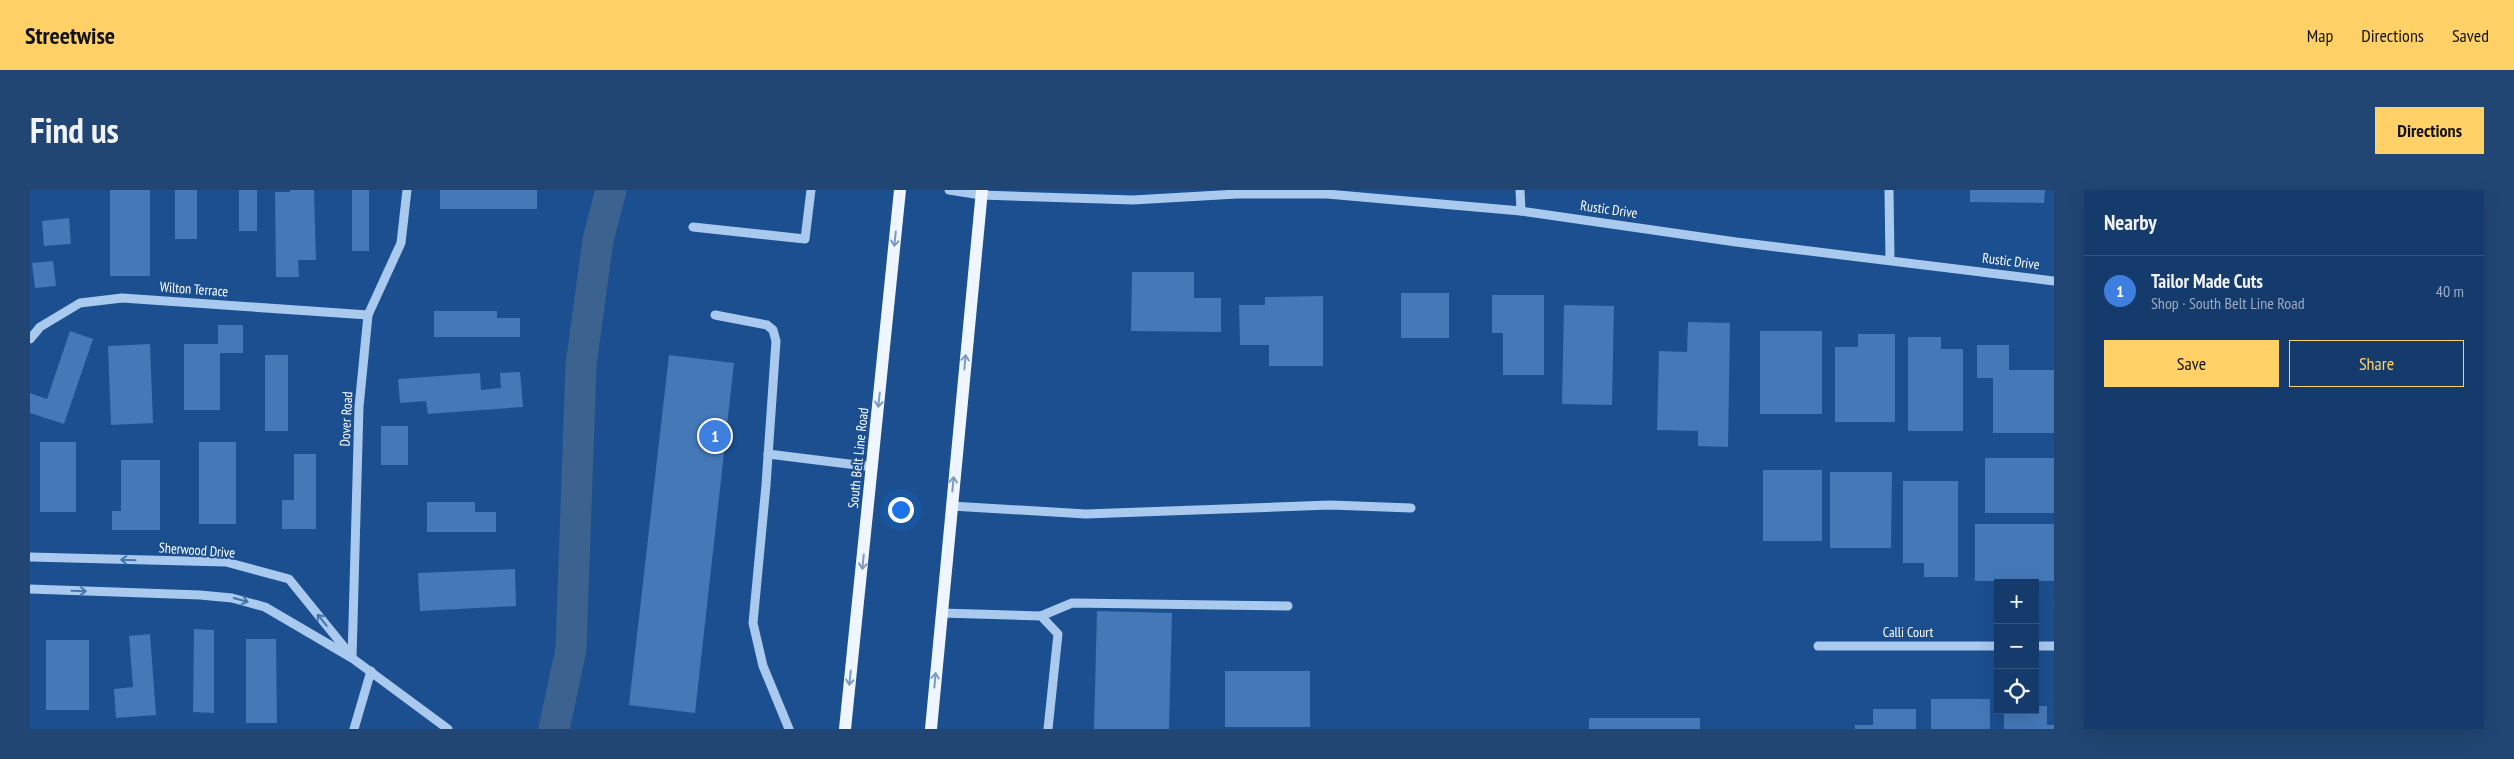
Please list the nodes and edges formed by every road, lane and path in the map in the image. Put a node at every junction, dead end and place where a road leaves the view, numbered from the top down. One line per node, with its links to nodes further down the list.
1 (407, 190): 15 (street, Dover Road)
2 (811, 190): 12 (street)
3 (900, 190): 19 (main road, South Belt Line Road, one-way to 19)
4 (949, 190): 8 (street, Rustic Drive)
5 (1133, 190): 10 (street)
6 (1520, 190): 11 (street)
7 (1889, 190): 13 (street)
8 (982, 192): 10 (street, Rustic Drive); 20 (main road, one-way to 8)
9 (1264, 192): 10 (street, Rustic Drive); 11 (street, Rustic Drive)
10 (1134, 200)
11 (1521, 211): 13 (street, Rustic Drive)
12 (692, 227)
13 (1890, 260): 14 (street, Rustic Drive)
14 (2054, 281)
15 (368, 315): 17 (street, Wilton Terrace); 31 (street, Dover Road)
16 (714, 315): 18 (street)
17 (30, 339)
18 (768, 454): 19 (street); 35 (street)
19 (873, 468): 36 (main road, South Belt Line Road, one-way to 36)
20 (951, 506): 21 (street); 25 (main road)
21 (1411, 508)
22 (30, 557): 31 (street, Sherwood Drive, one-way to 22)
23 (30, 589): 31 (street, Sherwood Drive, one-way to 31)
24 (1288, 606): 26 (street)
25 (941, 613): 26 (street); 37 (main road, one-way to 25)
26 (1041, 616): 38 (street)
27 (1818, 646): 28 (street, Calli Court)
28 (1994, 646)
29 (2039, 646): 30 (street)
30 (2054, 646)
31 (352, 658): 32 (street, Sherwood Drive)
32 (371, 671): 33 (street); 34 (street, Sherwood Drive)
33 (354, 729)
34 (448, 729)
35 (789, 729)
36 (845, 729)
37 (931, 729)
38 (1048, 729)

